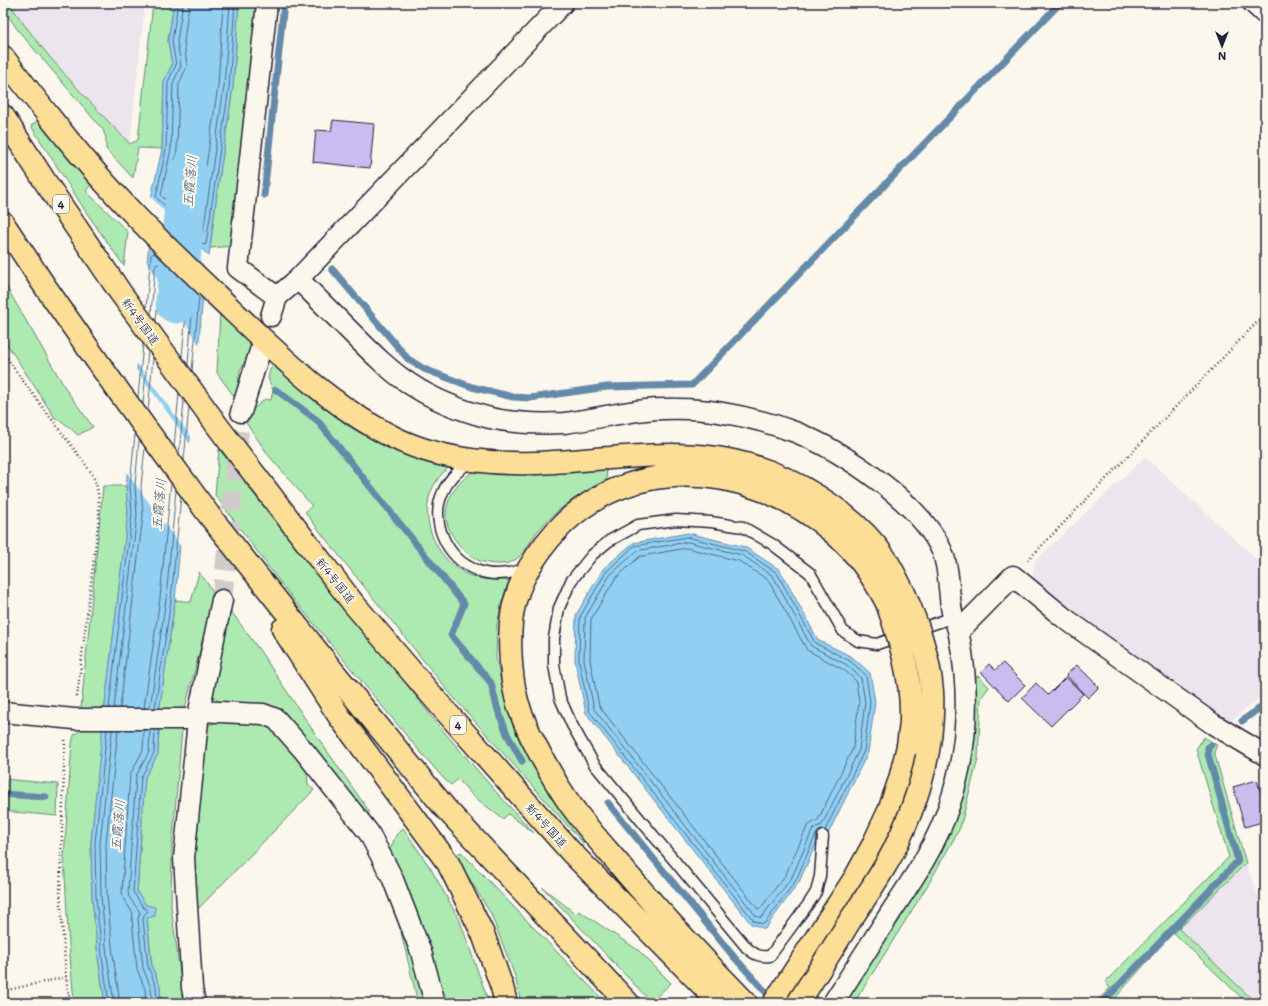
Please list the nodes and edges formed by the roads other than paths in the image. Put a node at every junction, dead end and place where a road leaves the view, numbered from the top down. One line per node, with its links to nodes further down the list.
1 (267, 3): 9 (street)
2 (563, 3): 8 (street)
3 (1253, 3): 4 (street)
4 (1265, 14)
5 (3, 57): 13 (highway)
6 (3, 116): 27 (highway, 新4号国道 / 4)
7 (3, 223): 14 (highway)
8 (298, 279): 9 (street); 18 (street)
9 (277, 297): 10 (street)
10 (271, 316)
11 (260, 351): 12 (street)
12 (241, 412)
13 (472, 460): 15 (lane); 16 (highway)
14 (209, 515): 25 (highway); 26 (highway)
15 (529, 568): 16 (highway); 28 (highway)
16 (896, 598): 29 (highway, bridge); 30 (highway, bridge)
17 (222, 600): 20 (street)
18 (956, 624): 21 (street); 22 (lane); 31 (street)
19 (3, 712): 20 (street)
20 (198, 715): 23 (street); 24 (street)
21 (1265, 755)
22 (823, 836)
23 (195, 1003)
24 (435, 1003)
25 (506, 1003)
26 (628, 1003)
27 (720, 1003)
28 (746, 1003)
29 (774, 1003)
30 (798, 1003)
31 (833, 1003)

